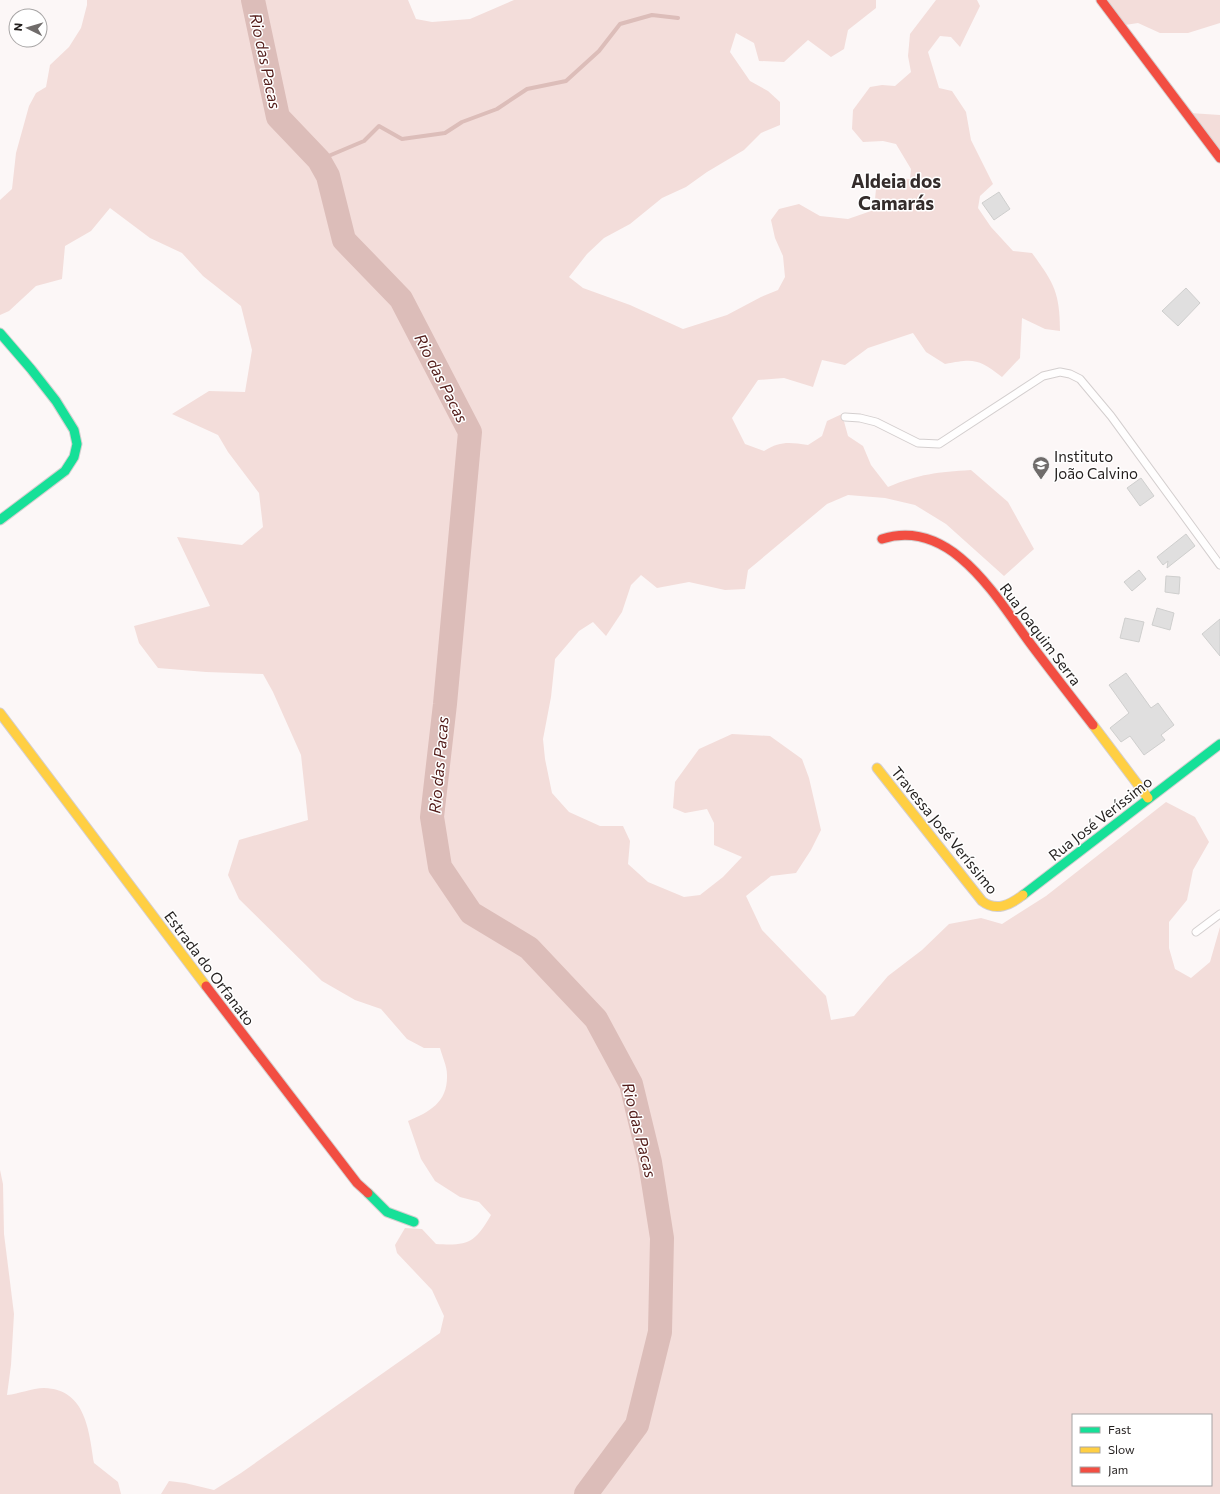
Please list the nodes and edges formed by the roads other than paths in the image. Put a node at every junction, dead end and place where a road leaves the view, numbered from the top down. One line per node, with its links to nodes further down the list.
1 (1101, 0): 2 (street)
2 (1220, 158)
3 (0, 333): 5 (street)
4 (845, 417): 7 (lane)
5 (0, 520)
6 (882, 539): 11 (street, Rua Joaquim Serra)
7 (1220, 565)
8 (0, 712): 15 (street, Estrada do Orfanato)
9 (1220, 744): 11 (street, Rua José Veríssimo)
10 (878, 768): 12 (street, Travessa José Veríssimo)
11 (1148, 798): 12 (street, Rua José Veríssimo)
12 (993, 908)
13 (1220, 914): 14 (lane)
14 (1196, 932)
15 (414, 1222)

